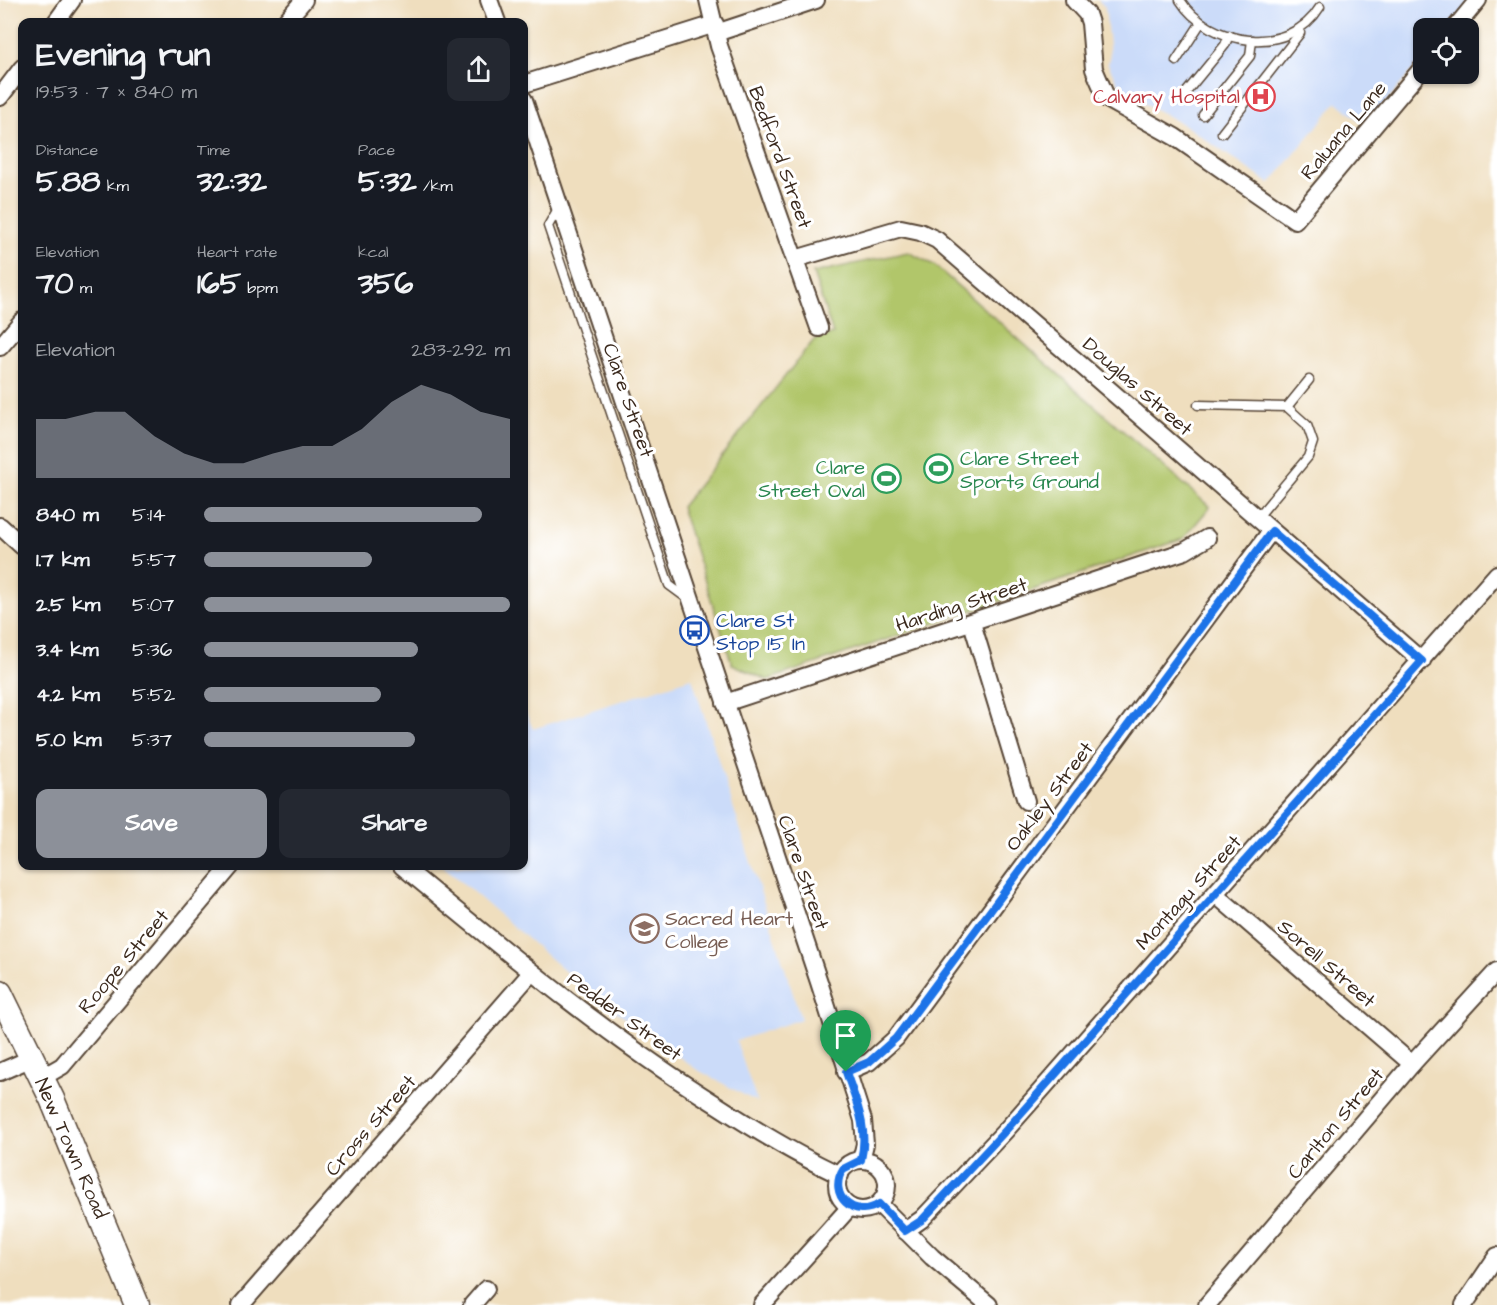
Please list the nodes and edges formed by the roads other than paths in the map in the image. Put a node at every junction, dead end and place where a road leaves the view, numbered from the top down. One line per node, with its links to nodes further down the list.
1 (72, 0): 10 (street)
2 (304, 0): 11 (street)
3 (489, 0): 12 (street)
4 (708, 0): 16 (street, Bedford Street)
5 (816, 0): 16 (street)
6 (1074, 0): 21 (street, Raluana Lane)
7 (1180, 0): 14 (lane)
8 (1478, 0): 13 (street)
9 (1320, 7): 15 (lane)
10 (59, 18)
11 (288, 18)
12 (496, 18)
13 (1463, 18)
14 (1200, 24): 17 (lane); 19 (lane)
15 (1306, 25): 18 (lane); 27 (lane)
16 (715, 28): 22 (street); 29 (street, Bedford Street)
17 (1229, 35): 18 (lane); 23 (lane)
18 (1252, 40): 25 (lane)
19 (1176, 61)
20 (18, 73): 24 (street)
21 (1413, 79)
22 (528, 83)
23 (1184, 95)
24 (0, 97)
25 (1203, 114)
26 (528, 127): 28 (street, Clare Street)
27 (1222, 133)
28 (531, 148): 44 (street, Clare Street)
29 (795, 259): 31 (street, Bedford Street); 36 (street, Douglas Street)
30 (18, 326): 32 (street)
31 (819, 328)
32 (0, 347)
33 (1309, 380): 35 (lane)
34 (1198, 405): 35 (lane)
35 (1287, 407): 36 (lane)
36 (1257, 518): 38 (street, Douglas Street)
37 (0, 526): 40 (street)
38 (1272, 531): 43 (street, Douglas Street); 55 (street, Oakley Street)
39 (1207, 538): 42 (street, Harding Street)
40 (18, 542)
41 (1497, 574): 43 (street, Montagu Street)
42 (972, 624): 44 (street, Harding Street); 45 (street)
43 (1422, 661): 48 (street, Montagu Street)
44 (725, 703): 55 (street, Clare Street)
45 (1026, 801)
46 (228, 870): 53 (street, Roope Street)
47 (407, 870): 50 (street, Pedder Street)
48 (1215, 894): 52 (street, Sorell Street); 60 (street, Montagu Street)
49 (1497, 971): 52 (street, Carlton Street)
50 (531, 973): 57 (street, Pedder Street); 65 (street, Cross Street)
51 (0, 993): 53 (main road, New Town Road)
52 (1412, 1064): 68 (street, Carlton Street)
53 (37, 1068): 54 (street, Roope Street); 64 (main road, New Town Road)
54 (0, 1072)
55 (846, 1072): 56 (street, Clare Street)
56 (861, 1160): 57 (street); 58 (street)
57 (840, 1175): 59 (street)
58 (879, 1204): 59 (street); 60 (street)
59 (850, 1207): 67 (street)
60 (905, 1231): 63 (street)
61 (1497, 1256): 69 (street)
62 (486, 1289): 66 (street)
63 (987, 1304)
64 (137, 1305)
65 (240, 1305)
66 (472, 1305)
67 (762, 1305)
68 (1207, 1305)
69 (1464, 1305)

